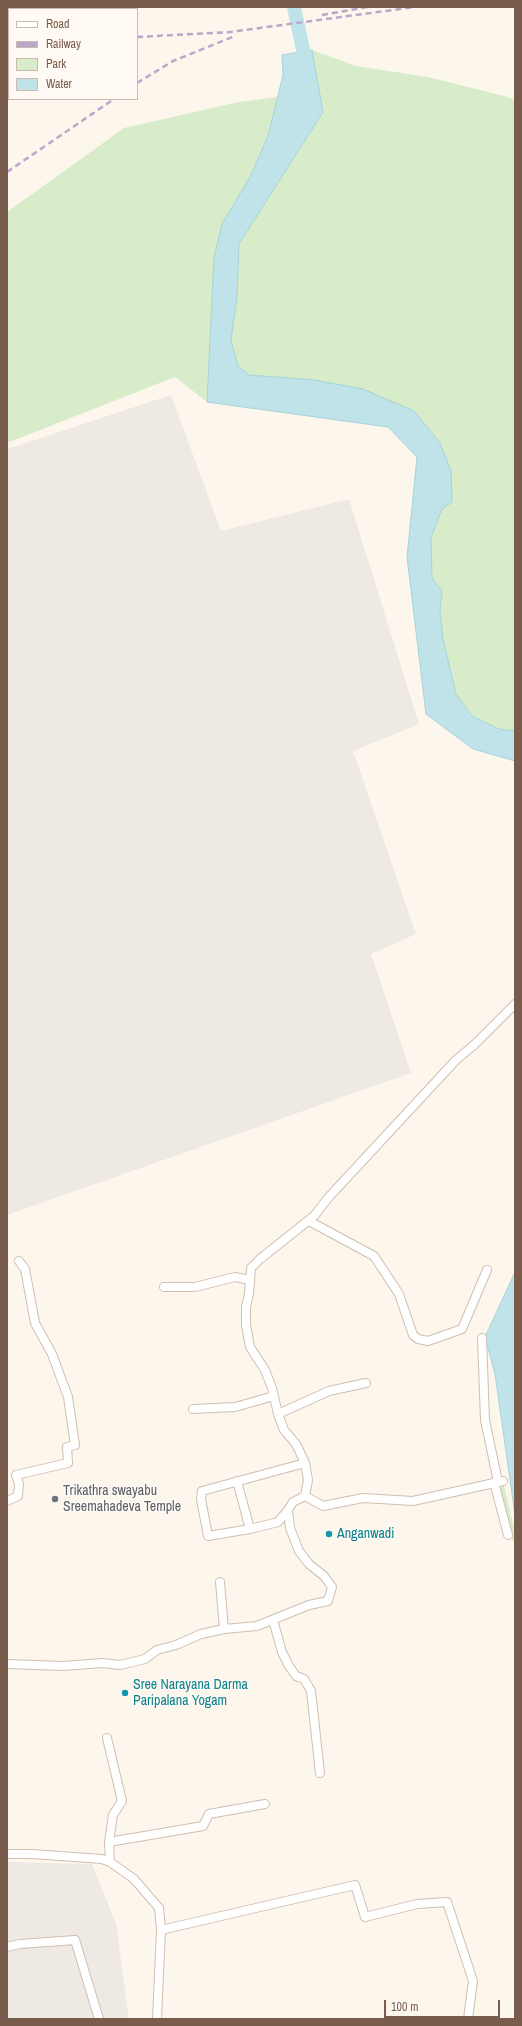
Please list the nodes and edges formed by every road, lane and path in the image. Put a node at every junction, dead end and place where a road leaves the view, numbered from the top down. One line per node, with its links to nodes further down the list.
1 (515, 1004): 2 (street)
2 (309, 1221): 4 (street); 5 (street)
3 (19, 1261): 16 (street)
4 (487, 1270)
5 (250, 1280): 6 (street); 9 (street)
6 (164, 1287)
7 (482, 1338): 14 (street)
8 (366, 1383): 11 (street)
9 (274, 1396): 10 (street); 11 (street)
10 (193, 1409)
11 (278, 1414): 12 (street)
12 (304, 1463): 13 (street); 15 (street)
13 (237, 1481): 18 (street); 18 (street)
14 (499, 1481): 15 (street); 19 (street)
15 (305, 1496): 17 (street)
16 (7, 1501)
17 (288, 1510): 18 (street); 21 (street)
18 (250, 1529)
19 (508, 1535)
20 (220, 1582): 22 (street)
21 (273, 1620): 22 (street); 25 (street)
22 (224, 1629): 23 (street)
23 (7, 1664)
24 (107, 1738): 27 (street)
25 (320, 1773)
26 (265, 1804): 27 (street)
27 (109, 1842): 29 (street)
28 (7, 1854): 29 (street)
29 (110, 1862): 30 (street)
30 (161, 1930): 33 (street); 34 (street)
31 (7, 1947): 32 (street)
32 (99, 2019)
33 (157, 2019)
34 (468, 2019)

